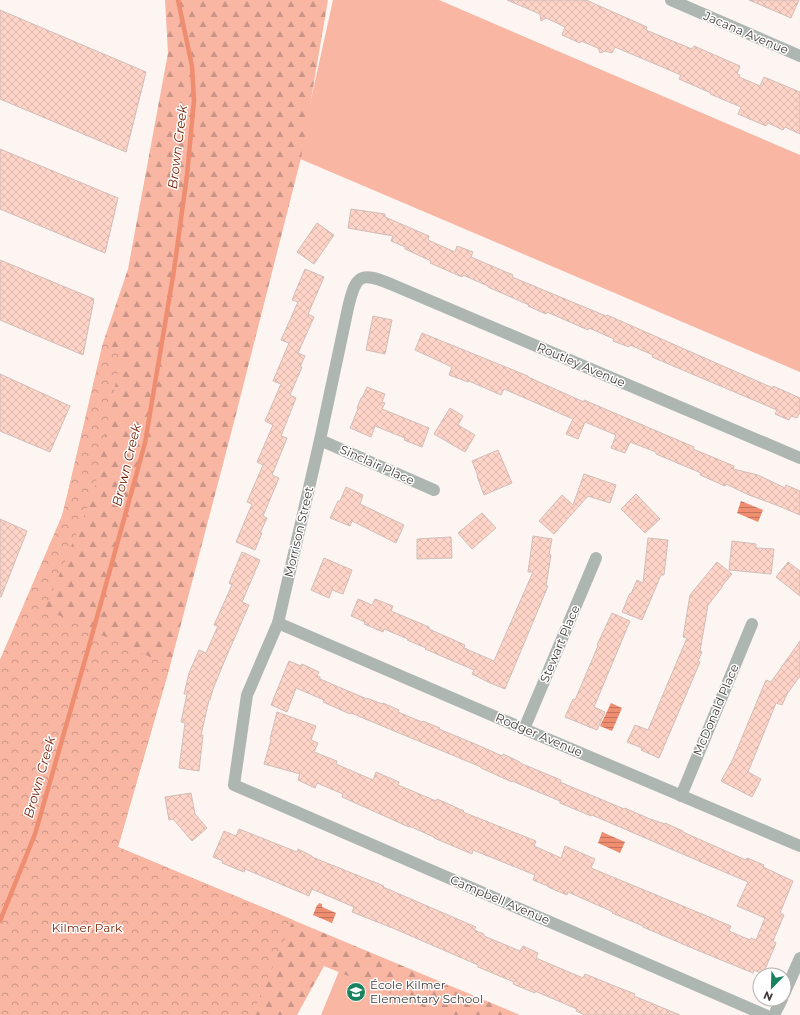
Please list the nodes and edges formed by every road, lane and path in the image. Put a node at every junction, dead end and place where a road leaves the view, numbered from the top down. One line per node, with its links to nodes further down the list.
1 (671, 0): 2 (street, Jacana Avenue)
2 (800, 56)
3 (361, 278): 4 (street, Morrison Street); 5 (street, Routley Avenue)
4 (320, 440): 6 (street, Sinclair Place); 8 (street, Morrison Street)
5 (800, 458)
6 (434, 490)
7 (596, 558): 10 (street, Stewart Place)
8 (278, 623): 10 (street, Rodger Avenue); 11 (street, Morrison Street)
9 (752, 624): 12 (street, McDonald Place)
10 (524, 729): 12 (street, Rodger Avenue)
11 (234, 786): 16 (street, Campbell Avenue)
12 (681, 796): 13 (street, Rodger Avenue)
13 (800, 846)
14 (800, 958): 15 (street)
15 (792, 976)
16 (765, 1015)

